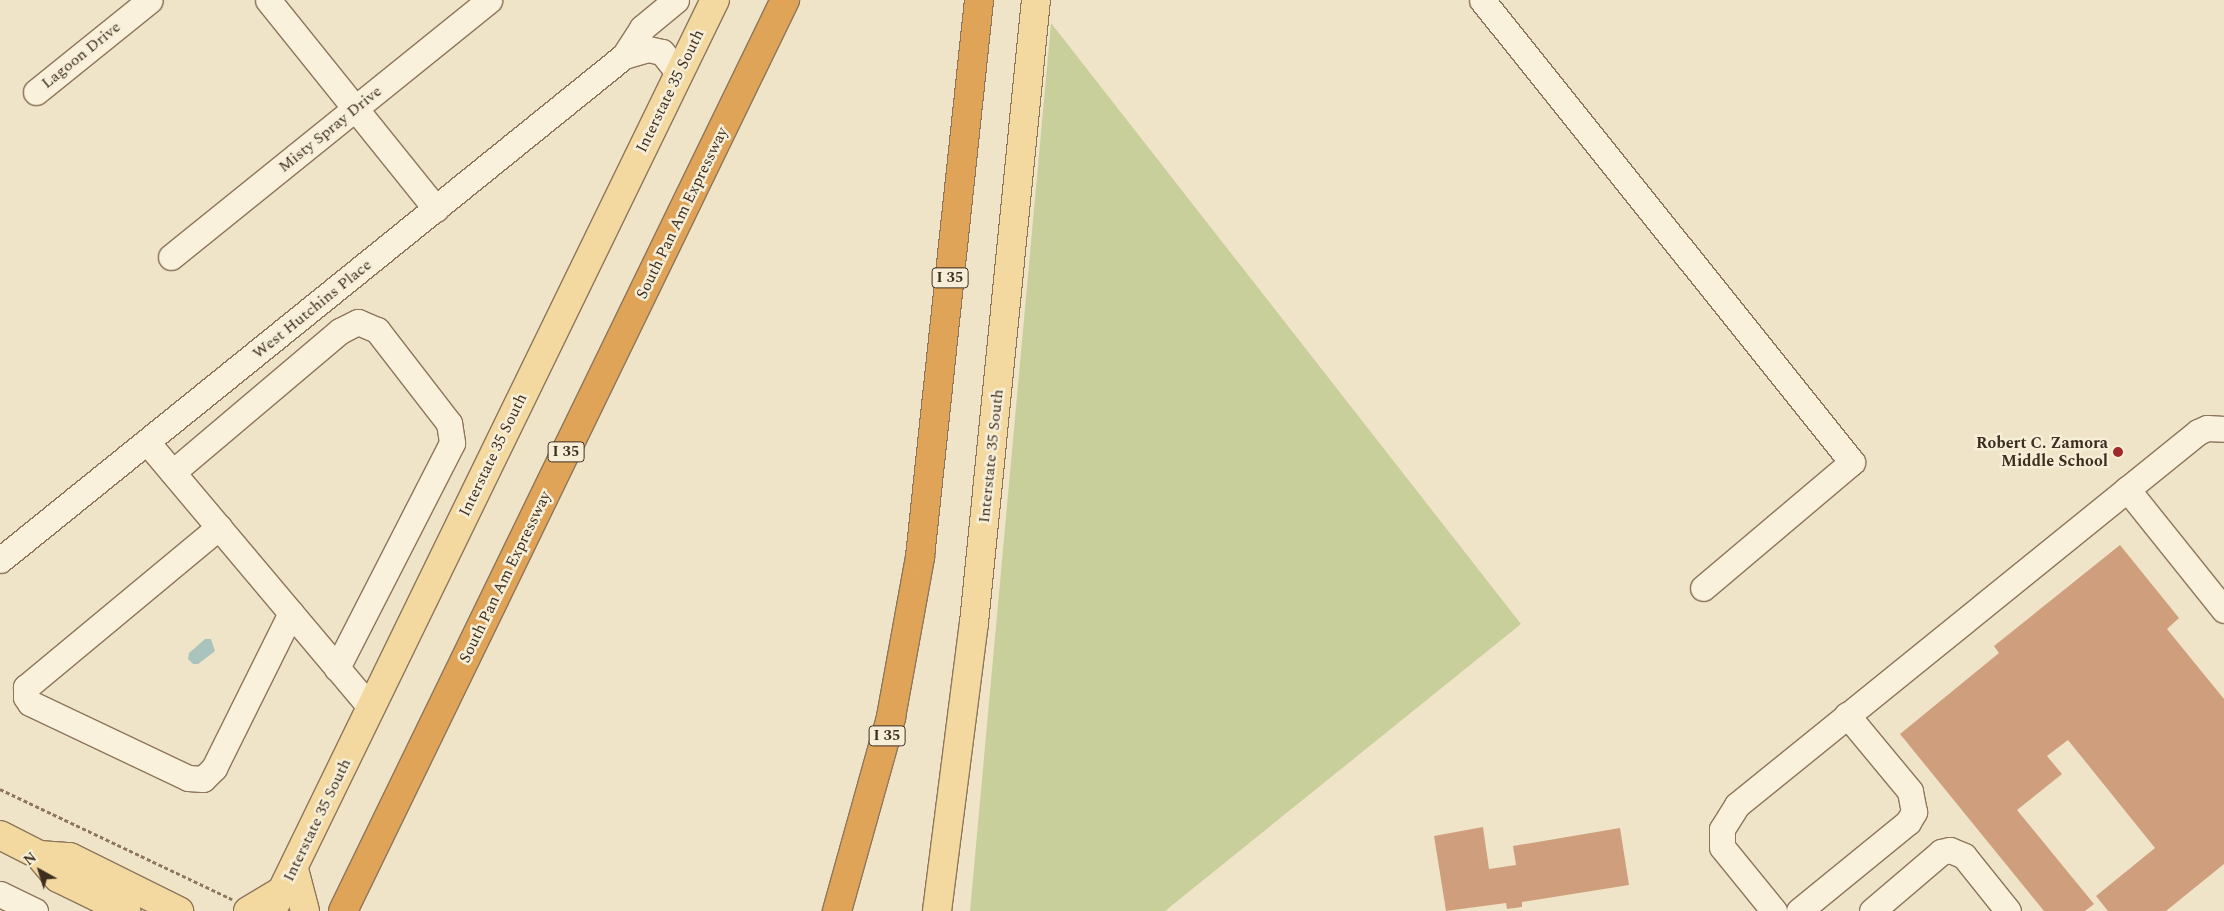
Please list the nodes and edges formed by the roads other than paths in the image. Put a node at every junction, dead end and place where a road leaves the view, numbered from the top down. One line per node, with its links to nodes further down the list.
1 (150, 0): 13 (street, Lagoon Drive)
2 (268, 0): 14 (street)
3 (489, 0): 14 (street, Misty Spray Drive)
4 (676, 0): 11 (street, West Hutchins Place)
5 (715, 0): 12 (main road, Interstate 35 South)
6 (767, 0): 15 (highway)
7 (785, 0): 15 (highway, South Pan Am Expressway / I 35)
8 (979, 0): 40 (highway, I 35)
9 (1036, 0): 41 (main road, Interstate 35 South)
10 (1482, 0): 24 (street)
11 (624, 56): 12 (street, West Hutchins Place); 16 (street, West Hutchins Place)
12 (678, 74): 28 (main road, Interstate 35 South)
13 (36, 92)
14 (356, 108): 16 (street); 17 (street, Misty Spray Drive)
15 (732, 108): 35 (highway, South Pan Am Expressway / I 35)
16 (436, 209): 19 (street, West Hutchins Place)
17 (170, 257)
18 (2224, 429): 21 (street)
19 (147, 442): 20 (street); 23 (street, West Hutchins Place)
20 (173, 472): 22 (street); 27 (street)
21 (2127, 489): 25 (street); 29 (street)
22 (219, 527): 26 (street); 26 (street)
23 (0, 560)
24 (1703, 588)
25 (2224, 610)
26 (291, 613): 27 (street)
27 (337, 668): 28 (street)
28 (371, 708): 32 (main road, Interstate 35 South)
29 (1847, 715): 42 (street); 43 (street)
30 (0, 835): 31 (main road)
31 (39, 855): 37 (main road); 38 (main road)
32 (283, 890): 34 (main road); 39 (main road)
33 (0, 894): 36 (street)
34 (241, 905)
35 (345, 908)
36 (35, 911)
37 (126, 911)
38 (178, 911)
39 (305, 911)
40 (837, 911)
41 (936, 911)
42 (1774, 911)
43 (1799, 911)
44 (1872, 911): 45 (street)
45 (2008, 911)

